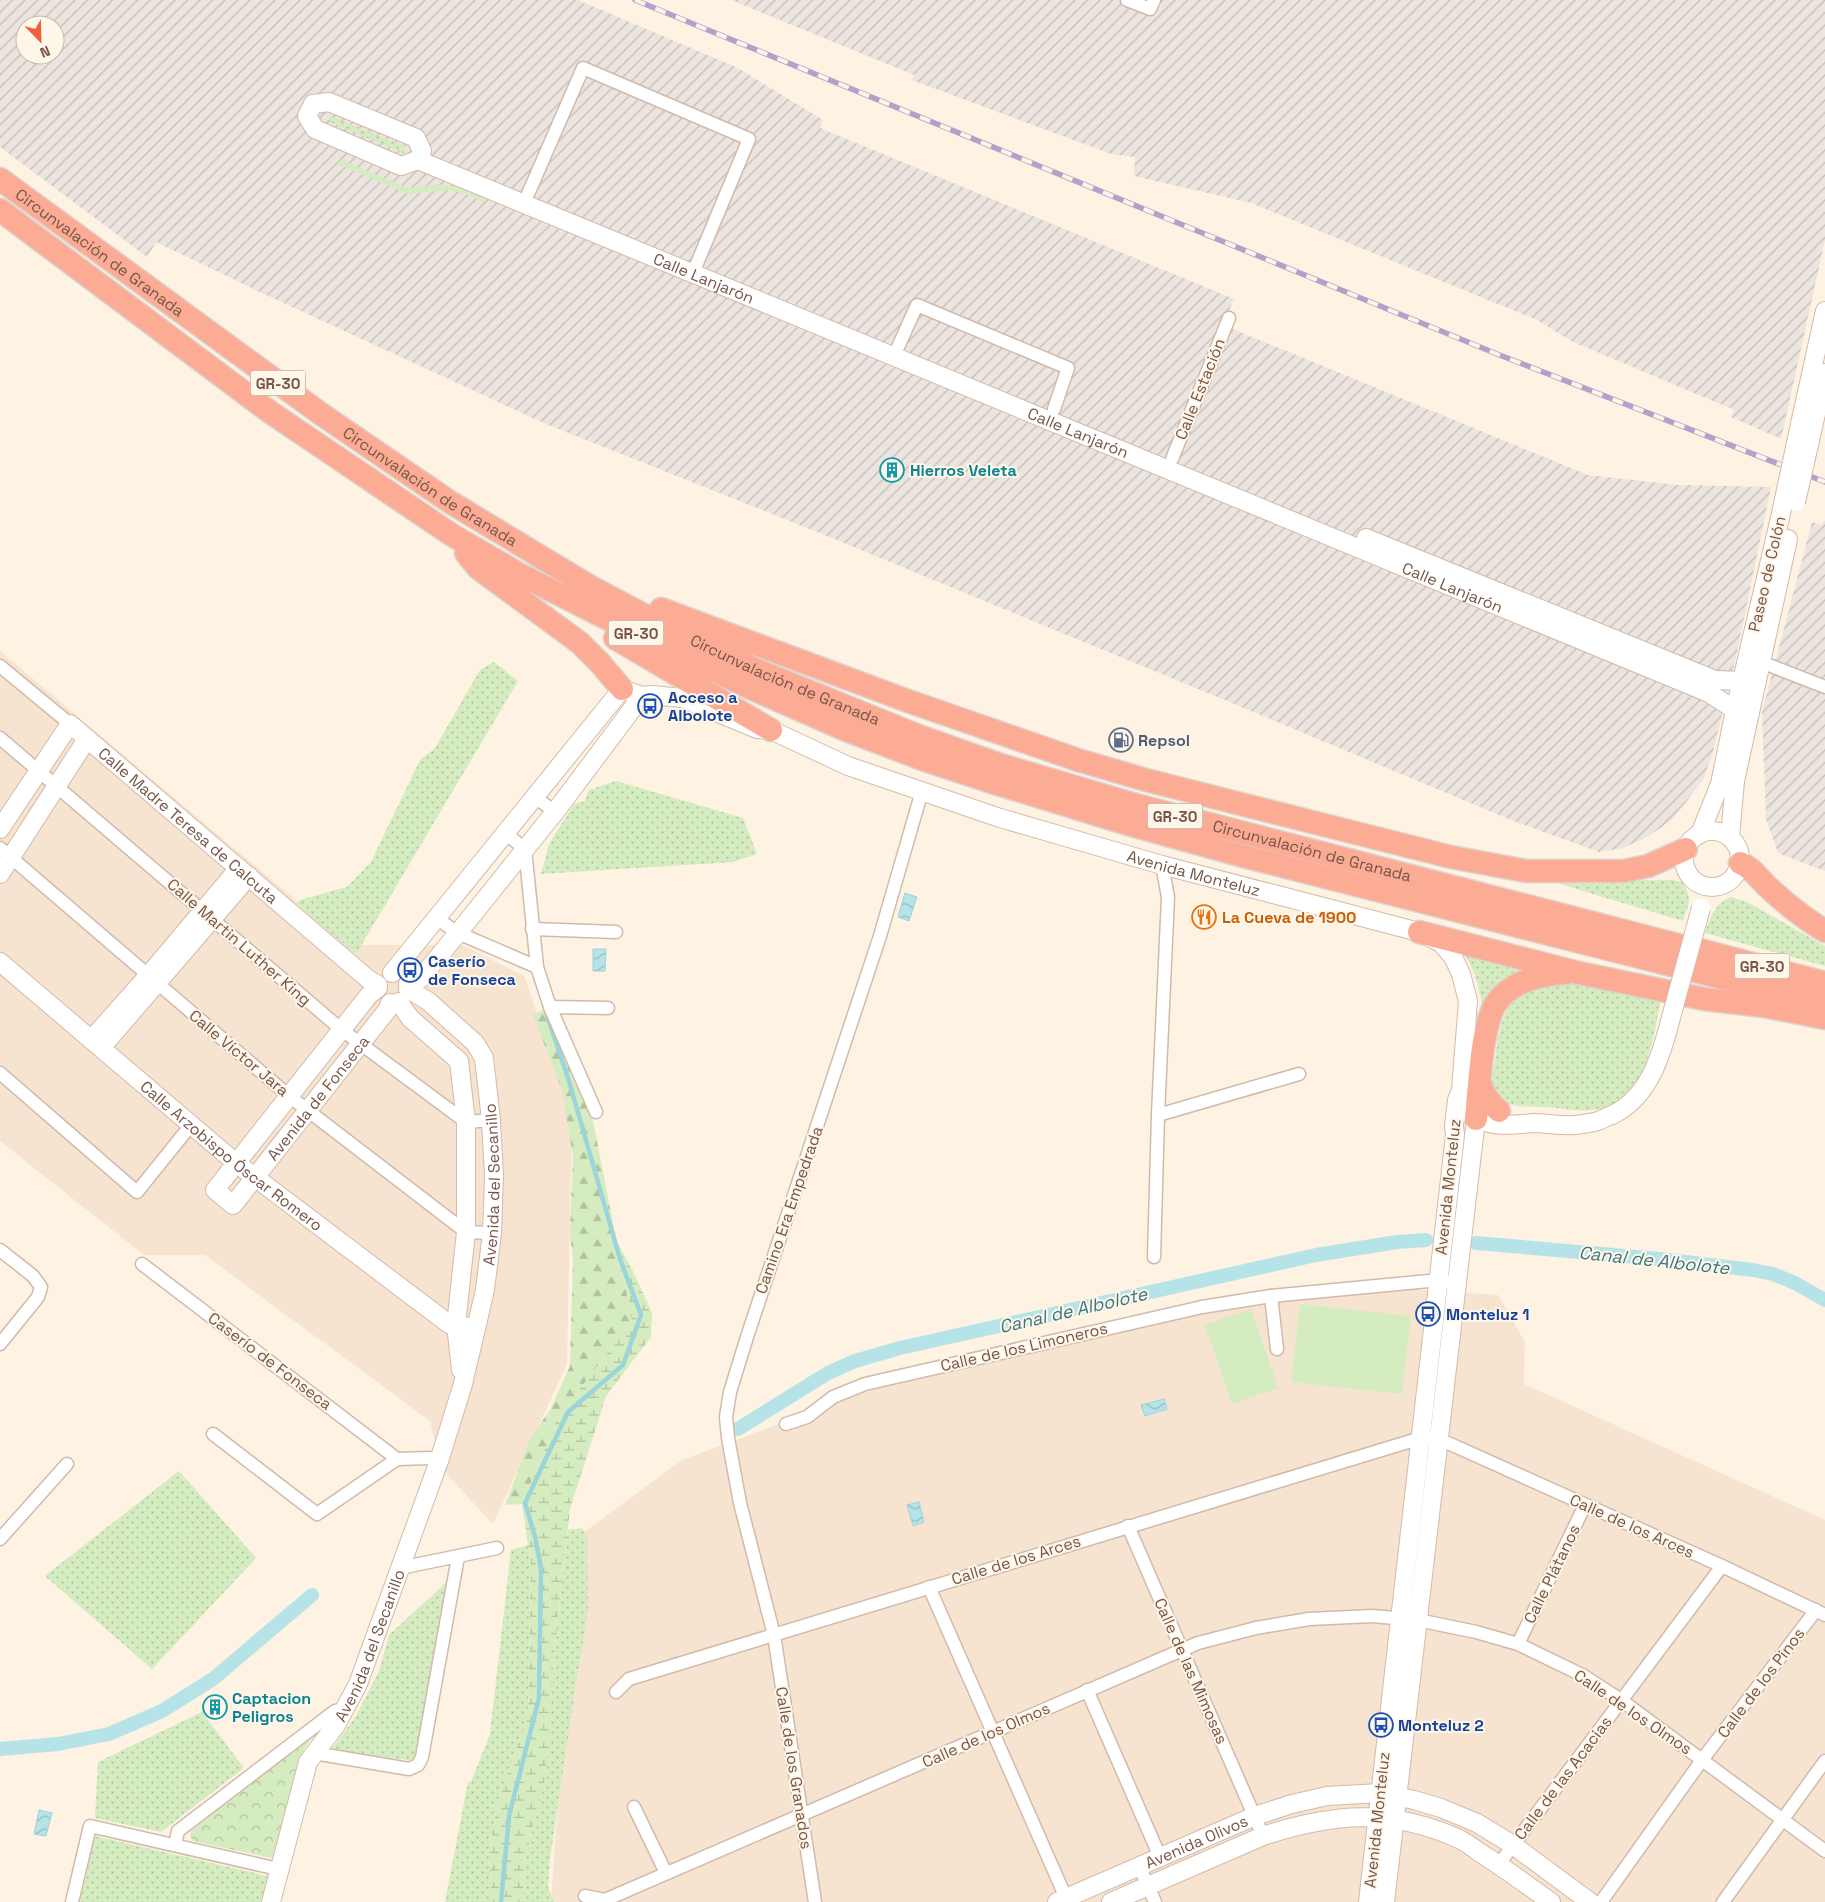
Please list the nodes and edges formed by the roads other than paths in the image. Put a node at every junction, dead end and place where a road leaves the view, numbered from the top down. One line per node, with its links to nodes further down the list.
1 (1128, 0): 2 (street)
2 (1154, 0)
3 (420, 156): 3 (street, Calle Lanjarón); 5 (street, Calle Lanjarón); 7 (street, Calle Lanjarón)
4 (0, 179): 17 (highway, Circunvalación de Granada / GR-30)
5 (528, 194): 7 (street, Calle Lanjarón); 7 (street, Calle Lanjarón)
6 (0, 210): 16 (highway, Circunvalación de Granada / GR-30)
7 (695, 269): 10 (street, Calle Lanjarón); 24 (street, Calle Lanjarón)
8 (1825, 311): 13 (street, Paseo de Colón)
9 (1229, 318): 14 (street, Calle Estación)
10 (898, 347): 12 (street, Calle Lanjarón); 12 (street, Calle Lanjarón)
11 (1825, 372): 13 (street, Paseo de Colón)
12 (1054, 409): 14 (street, Calle Lanjarón)
13 (1807, 425): 15 (street, Paseo de Colón, bridge)
14 (1172, 459): 21 (street, Calle Lanjarón)
15 (1786, 519): 19 (street, Paseo de Colón); 21 (street, Paseo de Colón)
16 (452, 535): 18 (highway, Circunvalación de Granada / GR-30); 23 (highway)
17 (566, 573): 37 (highway); 52 (highway, Circunvalación de Granada / GR-30)
18 (520, 574): 26 (highway); 52 (highway, Circunvalación de Granada / GR-30)
19 (1761, 662): 22 (street); 36 (street, Paseo de Colón)
20 (0, 666): 25 (street, Calle Madre Teresa de Calcuta)
21 (1743, 681): 24 (street, Paseo de Colón)
22 (1825, 687)
23 (632, 692): 26 (street, Avenida Monteluz); 32 (street); 33 (street, Avenida de Fonseca)
24 (1735, 710): 37 (street, Paseo de Colón)
25 (70, 724): 28 (street, Calle Madre Teresa de Calcuta); 29 (street)
26 (771, 730): 31 (street, Avenida Monteluz)
27 (0, 738): 29 (street, Calle Martin Luther King)
28 (87, 739): 30 (street); 42 (street, Calle Madre Teresa de Calcuta)
29 (39, 770): 30 (street, Calle Martin Luther King); 34 (street)
30 (56, 786): 39 (street); 45 (street, Calle Martin Luther King)
31 (922, 791): 41 (street, Avenida Monteluz); 114 (street, Camino Era Empedrada)
32 (535, 797): 33 (street); 35 (street)
33 (555, 812): 38 (street, Avenida de Fonseca)
34 (0, 829)
35 (505, 833): 38 (street); 46 (street)
36 (1730, 837): 37 (street); 40 (street)
37 (1693, 842): 44 (street)
38 (524, 849): 47 (street); 51 (street, Avenida de Fonseca)
39 (5, 853): 43 (street); 57 (street, Calle Víctor Jara)
40 (1740, 863): 44 (street); 48 (highway)
41 (1162, 865): 50 (street, Avenida Monteluz); 75 (street)
42 (244, 872): 45 (street); 59 (street, Calle Madre Teresa de Calcuta)
43 (0, 874)
44 (1705, 887): 79 (street, bridge)
45 (208, 915): 57 (street); 65 (street, Calle Martin Luther King)
46 (436, 918): 51 (street); 56 (street)
47 (532, 929): 49 (street); 54 (street)
48 (1825, 931)
49 (616, 932)
50 (1419, 932): 55 (highway); 70 (street, Avenida Monteluz)
51 (458, 933): 54 (street); 60 (street, Avenida de Fonseca)
52 (1686, 958): 58 (highway, Circunvalación de Granada / GR-30); 61 (highway, Circunvalación de Granada / GR-30)
53 (0, 962): 66 (street, Calle Arzobispo Óscar Romero)
54 (537, 967): 62 (street)
55 (1579, 972): 64 (highway); 70 (highway)
56 (392, 973): 59 (street); 60 (street)
57 (153, 980): 66 (street); 71 (street, Calle Víctor Jara)
58 (1825, 983)
59 (378, 987): 60 (street); 65 (street, Avenida de Fonseca)
60 (401, 994): 67 (street, Avenida de Fonseca); 77 (street, Avenida del Secanillo); 78 (street, Avenida del Secanillo)
61 (1825, 1004)
62 (550, 1007): 63 (street); 74 (street)
63 (608, 1008)
64 (1825, 1018)
65 (342, 1030): 67 (street, Calle Martin Luther King); 71 (street, Avenida de Fonseca)
66 (96, 1044): 80 (street, Calle Arzobispo Óscar Romero)
67 (361, 1044): 72 (street, Avenida de Fonseca); 78 (street, Calle Martin Luther King)
68 (0, 1074): 80 (street)
69 (1299, 1074): 75 (street)
70 (1471, 1087): 73 (highway); 76 (highway); 81 (street, Avenida Monteluz)
71 (290, 1096): 72 (street, Calle Víctor Jara); 82 (street, Avenida de Fonseca)
72 (309, 1110): 83 (street, Avenida de Fonseca); 84 (street, Calle Víctor Jara)
73 (1499, 1111): 76 (street); 79 (street)
74 (596, 1112)
75 (1158, 1115): 87 (street)
76 (1476, 1119): 79 (street); 81 (street); 90 (street, Avenida Monteluz)
77 (491, 1120): 78 (street); 85 (street, Avenida del Secanillo)
78 (466, 1122): 84 (street, Avenida del Secanillo)
79 (1535, 1123)
80 (191, 1125): 82 (street, Calle Arzobispo Óscar Romero)
81 (1455, 1135): 89 (street, Avenida Monteluz)
82 (236, 1163): 83 (street, Calle Arzobispo Óscar Romero); 83 (street, Avenida de Fonseca)
83 (256, 1179): 92 (street, Calle Arzobispo Óscar Romero)
84 (466, 1232): 85 (street); 92 (street, Avenida del Secanillo)
85 (492, 1233): 93 (street, Avenida del Secanillo)
86 (0, 1250): 94 (street)
87 (1154, 1257)
88 (142, 1264): 101 (street, Caserío de Fonseca)
89 (1439, 1280): 90 (street); 91 (street, Calle de los Limoneros); 99 (street, Avenida Monteluz)
90 (1457, 1282): 100 (street, Avenida Monteluz)
91 (1271, 1296): 95 (street); 97 (street, Calle de los Limoneros)
92 (456, 1325): 93 (street, Calle Arzobispo Óscar Romero); 96 (street, Avenida del Secanillo)
93 (476, 1328): 96 (street, Avenida del Secanillo)
94 (0, 1344)
95 (1277, 1349)
96 (463, 1384): 102 (street, Avenida del Secanillo)
97 (786, 1424)
98 (213, 1434): 101 (street)
99 (1421, 1438): 100 (street); 105 (street, Calle de los Arces); 113 (street, Avenida Monteluz)
100 (1438, 1441): 104 (street, Calle de los Arces); 113 (street, Avenida Monteluz)
101 (397, 1459): 102 (street)
102 (439, 1461): 110 (street, Avenida del Secanillo)
103 (67, 1464): 106 (street)
104 (1585, 1505): 109 (street, Calle de los Arces); 115 (street, Calle Plátanos)
105 (1128, 1526): 111 (street, Calle de los Arces); 116 (street, Calle de las Mimosas)
106 (0, 1539)
107 (497, 1548): 108 (street)
108 (458, 1557): 110 (street); 122 (street)
109 (1722, 1566): 112 (street, Calle de los Arces); 119 (street, Calle de las Acacias)
110 (400, 1568): 120 (street, Avenida del Secanillo)
111 (929, 1587): 114 (street, Calle de los Arces); 121 (street)
112 (1820, 1613): 123 (street, Calle de los Pinos)
113 (1409, 1619): 115 (street, Calle de los Olmos); 116 (street, Calle de los Olmos); 125 (street, Avenida Monteluz)
114 (774, 1635): 118 (street, Calle de los Arces); 127 (street, Calle de los Granados)
115 (1518, 1644): 119 (street, Calle de los Olmos)
116 (1182, 1649): 117 (street, Calle de los Olmos); 128 (street, Calle de las Mimosas)
117 (1087, 1690): 121 (street, Calle de los Olmos); 135 (street)
118 (616, 1692)
119 (1621, 1700): 123 (street, Calle de los Olmos); 133 (street, Calle de las Acacias)
120 (344, 1710): 122 (street, Avenida del Secanillo); 132 (street)
121 (994, 1732): 127 (street, Calle de los Olmos); 142 (street)
122 (314, 1753): 138 (street, Avenida del Secanillo)
123 (1702, 1760): 130 (street, Calle de los Olmos); 152 (street, Calle de los Pinos)
124 (1825, 1761): 130 (street)
125 (1389, 1794): 128 (street, Avenida Olivos); 129 (street, Avenida Monteluz); 133 (street, Avenida Olivos)
126 (634, 1807): 139 (street)
127 (801, 1816): 139 (street, Calle de los Olmos); 145 (street, Calle de los Granados)
128 (1255, 1816): 131 (street, Avenida Olivos); 135 (street, Avenida Olivos)
129 (1386, 1818): 131 (street, Avenida Olivos); 136 (street, Avenida Olivos); 148 (street, Avenida Monteluz); 149 (street, Avenida Monteluz)
130 (1784, 1819): 134 (street, Calle de los Olmos); 153 (street)
131 (1263, 1836): 140 (street, Avenida Olivos)
132 (175, 1845): 138 (street); 143 (street)
133 (1512, 1846): 136 (street); 151 (street, Avenida Olivos)
134 (1825, 1851)
135 (1160, 1857): 137 (street, Avenida Olivos)
136 (1499, 1864): 150 (street, Avenida Olivos)
137 (1139, 1866): 140 (street, Avenida Olivos); 142 (street, Avenida Olivos)
138 (278, 1869): 144 (street, Avenida del Secanillo)
139 (666, 1874): 141 (street, Calle de los Olmos)
140 (1147, 1886): 146 (street, Avenida Olivos); 147 (street)
141 (585, 1896)
142 (1061, 1900)
143 (72, 1902)
144 (271, 1902)
145 (815, 1902)
146 (1111, 1902)
147 (1155, 1902)
148 (1368, 1902)
149 (1385, 1902)
150 (1551, 1902)
151 (1590, 1902)
152 (1601, 1902)
153 (1723, 1902)

